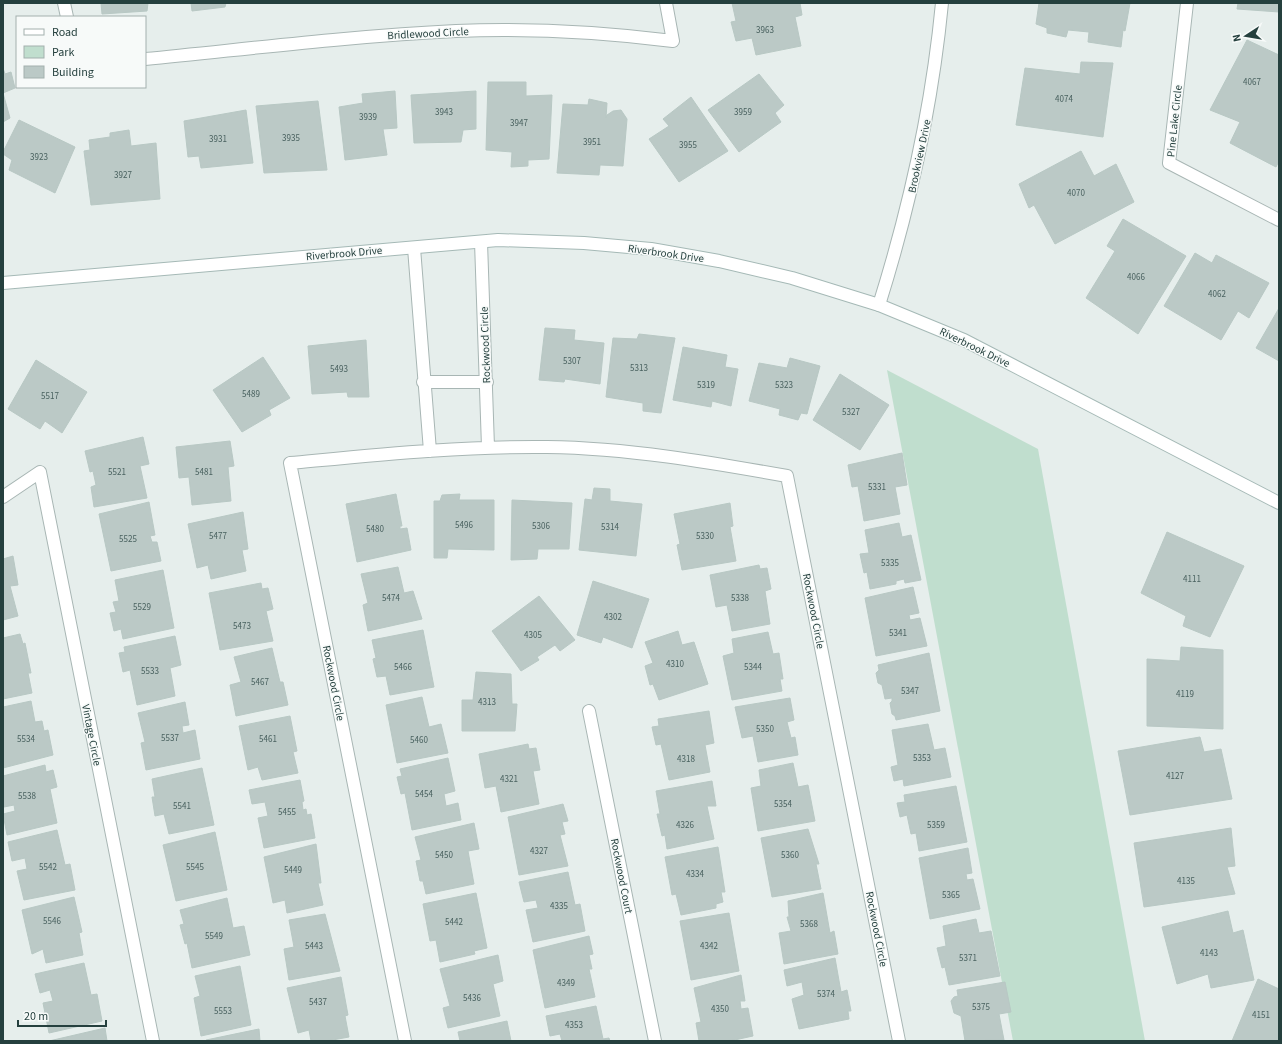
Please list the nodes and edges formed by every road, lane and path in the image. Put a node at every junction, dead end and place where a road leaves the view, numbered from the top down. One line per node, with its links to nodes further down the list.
1 (64, 3): 5 (street)
2 (666, 3): 6 (street, Bridlewood Circle)
3 (942, 3): 11 (street, Brookview Drive)
4 (1187, 3): 7 (street, Pine Lake Circle)
5 (67, 16)
6 (146, 59)
7 (1279, 220)
8 (481, 242): 9 (street, Riverbrook Drive); 11 (street, Riverbrook Drive); 13 (street, Rockwood Circle)
9 (414, 248): 10 (street, Riverbrook Drive); 12 (street)
10 (3, 283)
11 (879, 306): 17 (street, Riverbrook Drive)
12 (423, 382): 13 (street); 15 (street)
13 (487, 382): 14 (street, Rockwood Circle)
14 (488, 448): 15 (street, Rockwood Circle); 22 (street, Rockwood Circle)
15 (430, 451): 20 (street, Rockwood Circle)
16 (3, 497): 19 (street, Vintage Circle)
17 (1279, 503)
18 (589, 711): 21 (street, Rockwood Court)
19 (153, 1041)
20 (405, 1041)
21 (655, 1041)
22 (899, 1041)

